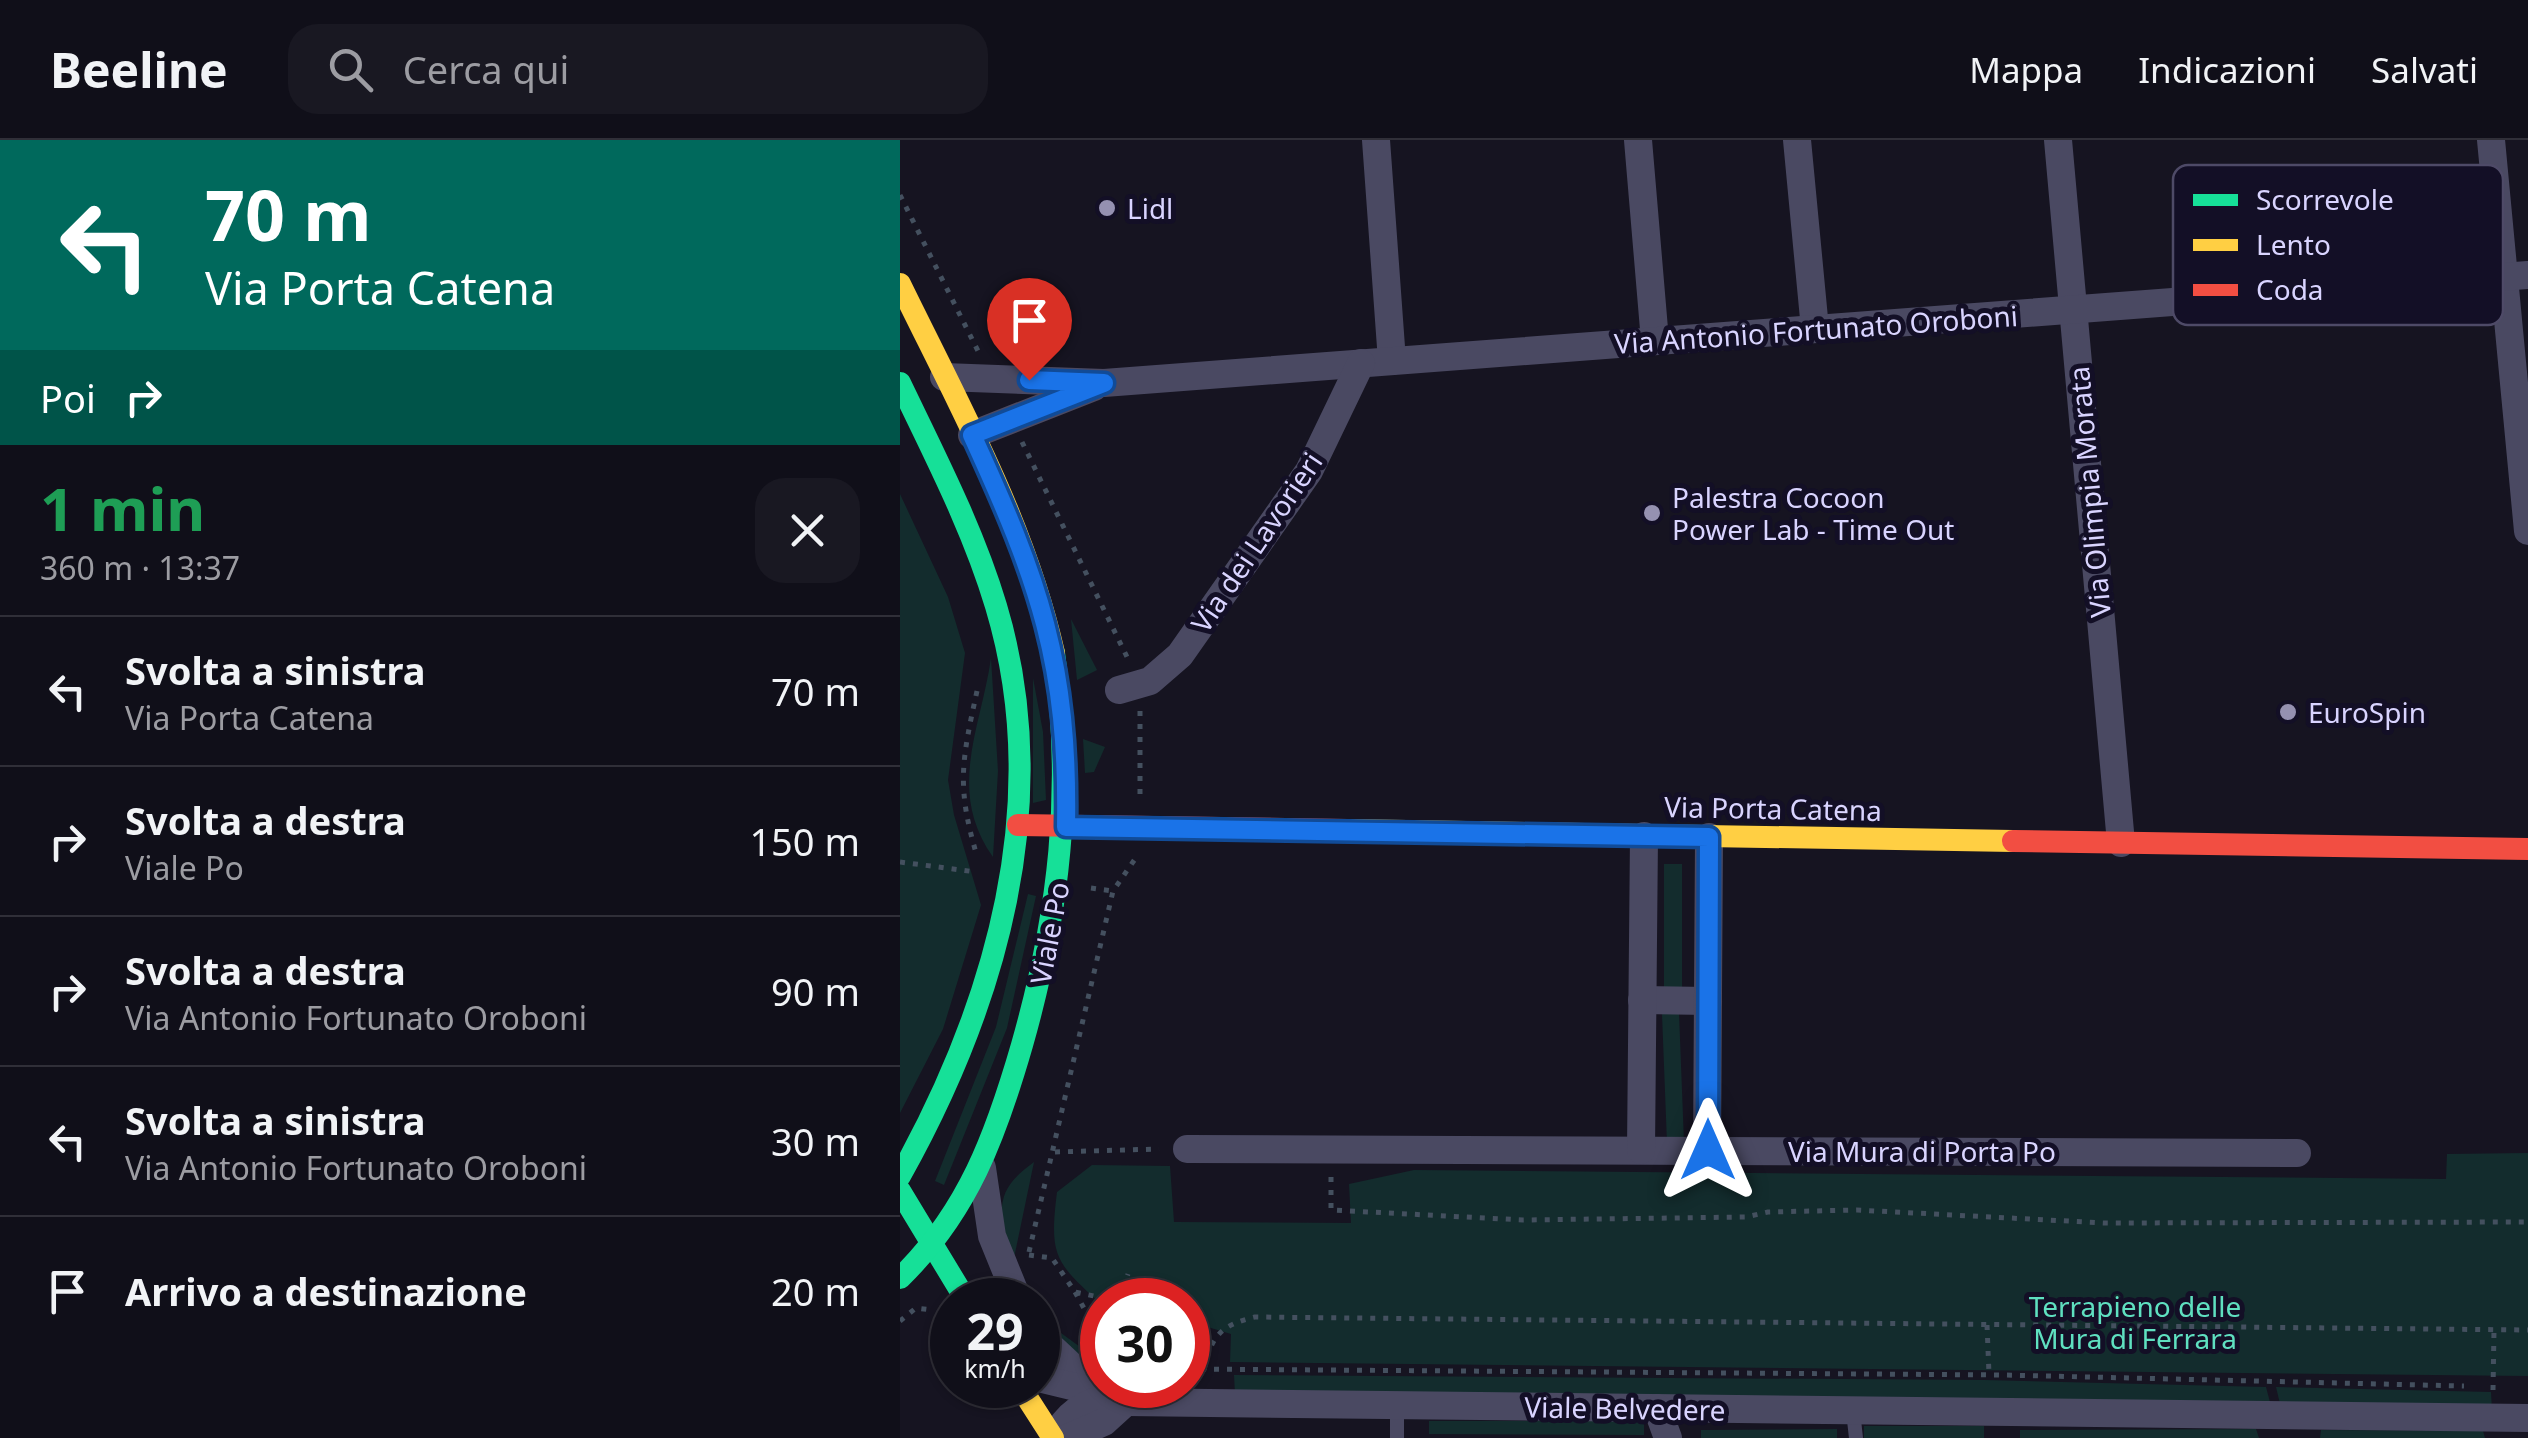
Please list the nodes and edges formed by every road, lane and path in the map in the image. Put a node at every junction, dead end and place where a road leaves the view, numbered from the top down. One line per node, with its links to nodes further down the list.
1 (1376, 140): 15 (street)
2 (1638, 140): 14 (street)
3 (1797, 140): 13 (street)
4 (2058, 140): 12 (street, Via Olimpia Morata)
5 (2491, 140): 6 (street)
6 (2495, 165)
7 (900, 195): 18 (path)
8 (2503, 208): 9 (street)
9 (2515, 276): 23 (street)
10 (900, 284): 17 (main road, Viale Po)
11 (2173, 302): 12 (street, Via Antonio Fortunato Oroboni)
12 (2073, 309): 13 (street, Via Antonio Fortunato Oroboni); 30 (street, Via Olimpia Morata)
13 (1815, 329): 14 (street, Via Antonio Fortunato Oroboni)
14 (1655, 341): 15 (street, Via Antonio Fortunato Oroboni)
15 (1392, 361): 16 (street, Via Antonio Fortunato Oroboni)
16 (1361, 364): 20 (street, Via Antonio Fortunato Oroboni); 25 (street, Via dei Lavorieri)
17 (944, 377): 18 (street, Via Antonio Fortunato Oroboni); 21 (main road, Viale Po)
18 (992, 379): 20 (street, Via Antonio Fortunato Oroboni)
19 (900, 383): 22 (main road, Viale Po)
20 (1104, 383): 21 (street, Via Antonio Fortunato Oroboni)
21 (972, 435): 22 (main road, Via Antonio Fortunato Oroboni); 27 (main road, Viale Po)
22 (919, 444): 26 (main road, Viale Po)
23 (2528, 531)
24 (978, 682): 32 (path)
25 (1119, 690)
26 (1018, 825): 27 (main road, Via Porta Catena); 42 (main road, Viale Po)
27 (1066, 827): 28 (main road, Via Porta Catena); 41 (main road, Viale Po)
28 (1644, 836): 29 (main road, Via Porta Catena); 33 (street)
29 (1709, 837): 30 (main road, Via Porta Catena); 34 (street)
30 (2120, 843): 31 (main road, Via Porta Catena)
31 (2528, 849)
32 (900, 862)
33 (1642, 1000): 34 (street); 37 (street)
34 (1708, 1002): 38 (street)
35 (1187, 1149): 36 (street, Via Mura di Porta Po); 39 (path)
36 (1331, 1149): 37 (street, Via Mura di Porta Po); 44 (path)
37 (1641, 1150): 38 (street, Via Mura di Porta Po)
38 (1708, 1150): 40 (street, Via Mura di Porta Po)
39 (1055, 1152)
40 (2297, 1153)
41 (982, 1168): 45 (main road, Viale Po); 50 (street)
42 (900, 1176)
43 (900, 1190): 45 (main road)
44 (2528, 1222)
45 (934, 1247): 48 (main road, Viale Po); 49 (main road)
46 (1034, 1273): 52 (path)
47 (1128, 1274): 51 (path)
48 (900, 1278)
49 (953, 1278)
50 (1009, 1278)
51 (1126, 1278)
52 (1075, 1292): 53 (path); 54 (path)
53 (1080, 1293)
54 (1080, 1301)
55 (1987, 1326): 56 (path); 58 (path); 60 (path)
56 (2494, 1330): 57 (path); 61 (path)
57 (2528, 1330)
58 (1210, 1341)
59 (1210, 1370): 60 (path)
60 (1990, 1376): 61 (path)
61 (2493, 1388): 62 (path)
62 (2510, 1388)
63 (1210, 1400): 64 (street, Viale Belvedere)
64 (1396, 1405): 68 (street, Viale Belvedere); 76 (lane)
65 (1034, 1408): 74 (main road)
66 (1080, 1408): 74 (street, Viale Belvedere)
67 (1112, 1408): 75 (street)
68 (1657, 1408): 70 (street, Viale Belvedere); 77 (street)
69 (2528, 1418): 73 (street, Viale Belvedere)
70 (1854, 1424): 71 (street, Viale Belvedere)
71 (1996, 1425): 72 (street, Viale Belvedere)
72 (2279, 1427): 73 (street, Viale Belvedere)
73 (2500, 1428)
74 (1054, 1438)
75 (1067, 1438)
76 (1397, 1438)
77 (1668, 1438)

